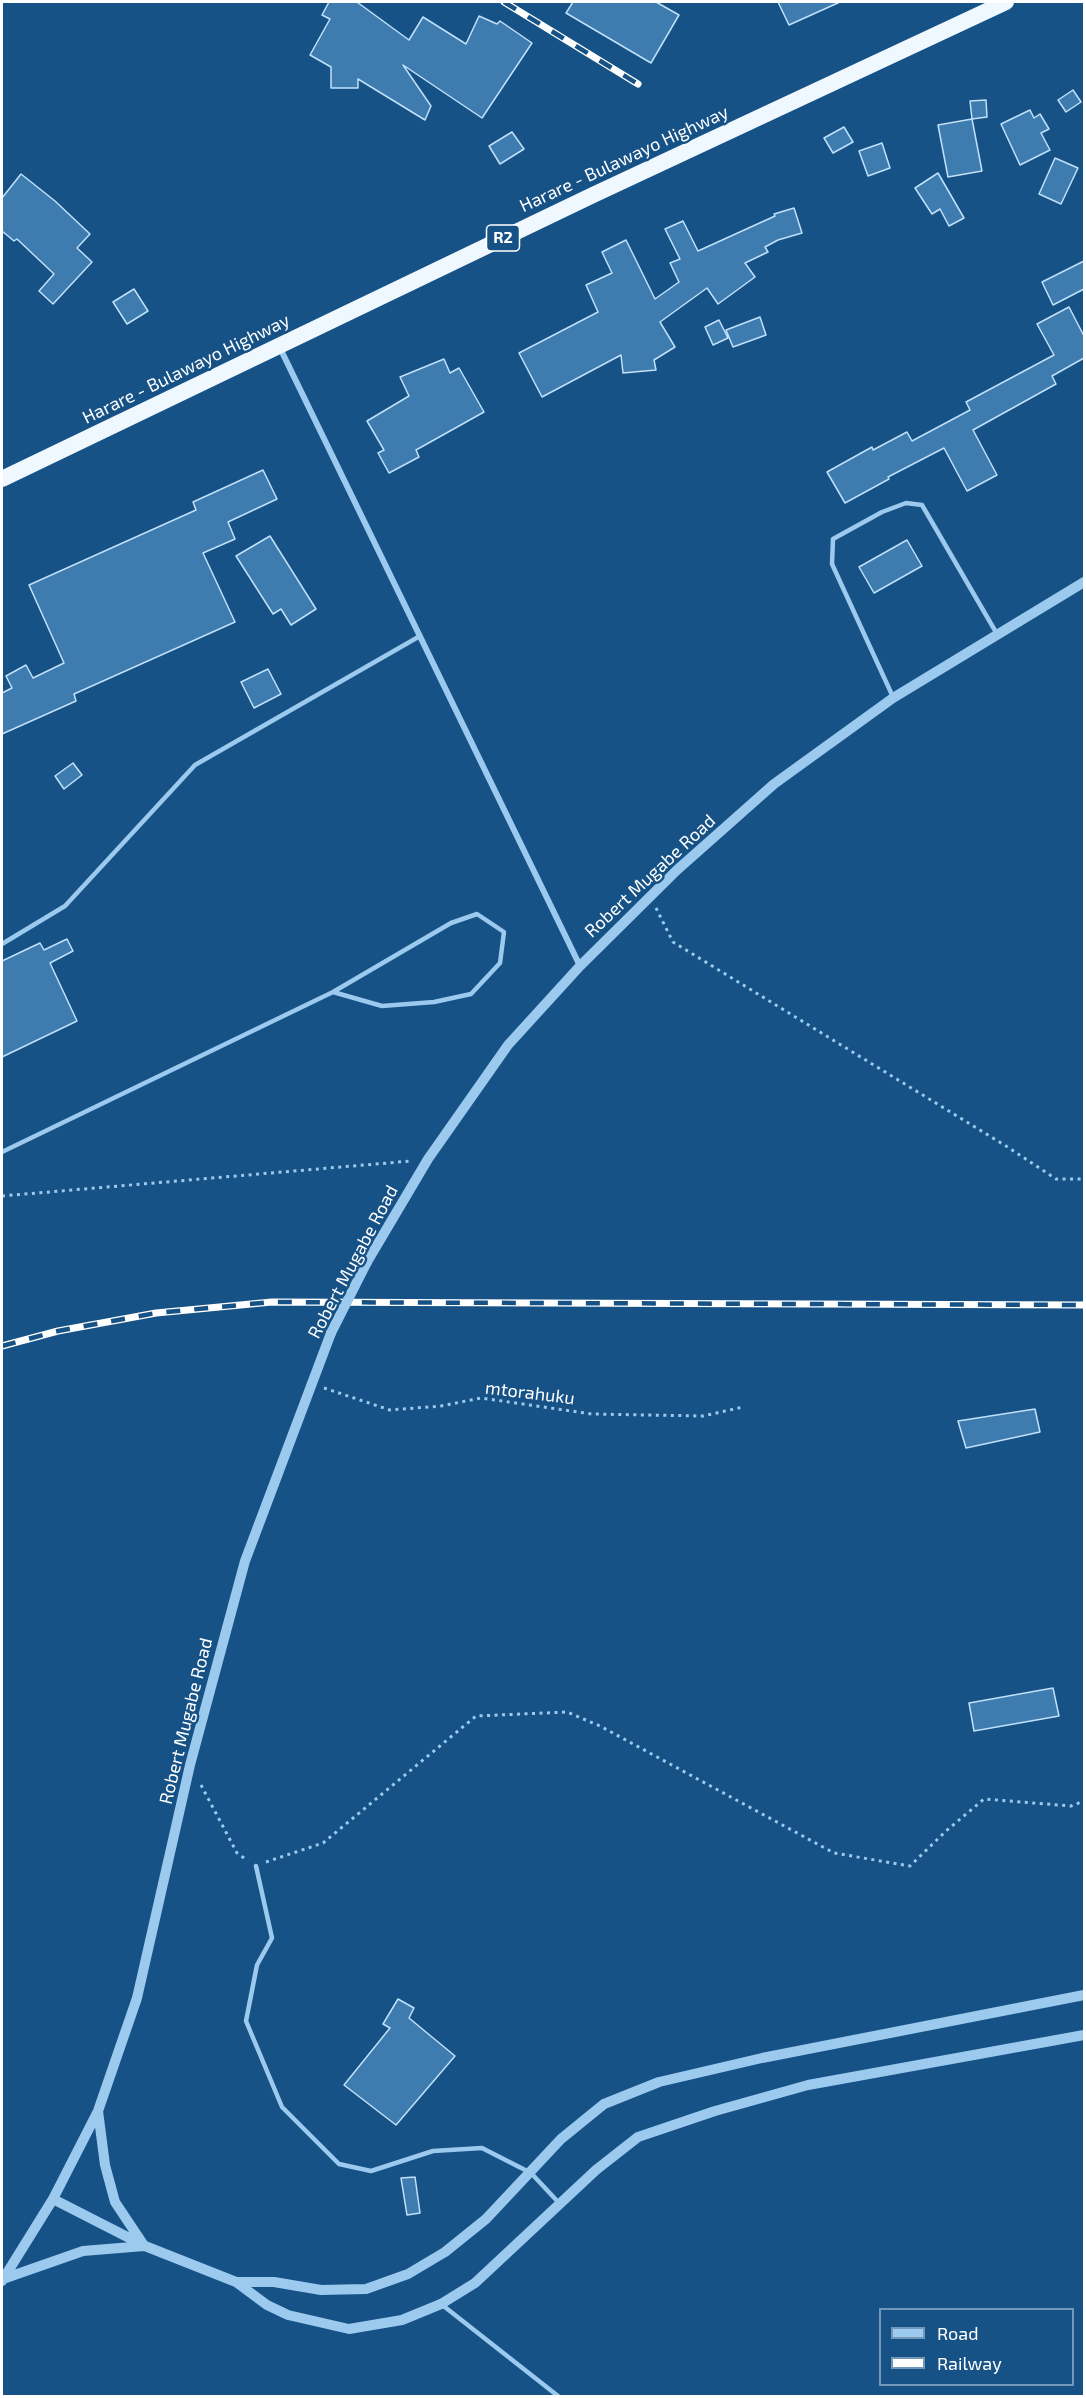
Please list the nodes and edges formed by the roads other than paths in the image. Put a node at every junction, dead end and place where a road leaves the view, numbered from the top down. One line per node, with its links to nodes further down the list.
1 (1006, 2): 2 (highway, Harare - Bulawayo Highway / R2)
2 (279, 347): 3 (highway, Harare - Bulawayo Highway / R2); 6 (street)
3 (2, 479)
4 (1084, 582): 5 (street, Robert Mugabe Road)
5 (997, 634): 7 (street, Robert Mugabe Road); 7 (lane)
6 (420, 636): 8 (lane); 9 (street)
7 (893, 698): 9 (street, Robert Mugabe Road)
8 (2, 944)
9 (580, 966): 15 (street, Robert Mugabe Road, bridge)
10 (333, 992): 10 (lane); 11 (lane)
11 (2, 1152)
12 (256, 1866): 16 (lane)
13 (1084, 1995): 16 (street)
14 (1084, 2035): 18 (street)
15 (98, 2111): 17 (street, Robert Mugabe Road); 19 (street)
16 (531, 2173): 18 (lane); 21 (street)
17 (53, 2199): 19 (street); 20 (street, Robert Mugabe Road)
18 (560, 2204): 22 (street)
19 (145, 2246): 20 (street); 21 (street)
20 (2, 2280)
21 (236, 2282): 22 (street)
22 (441, 2304): 23 (lane)
23 (558, 2397)

